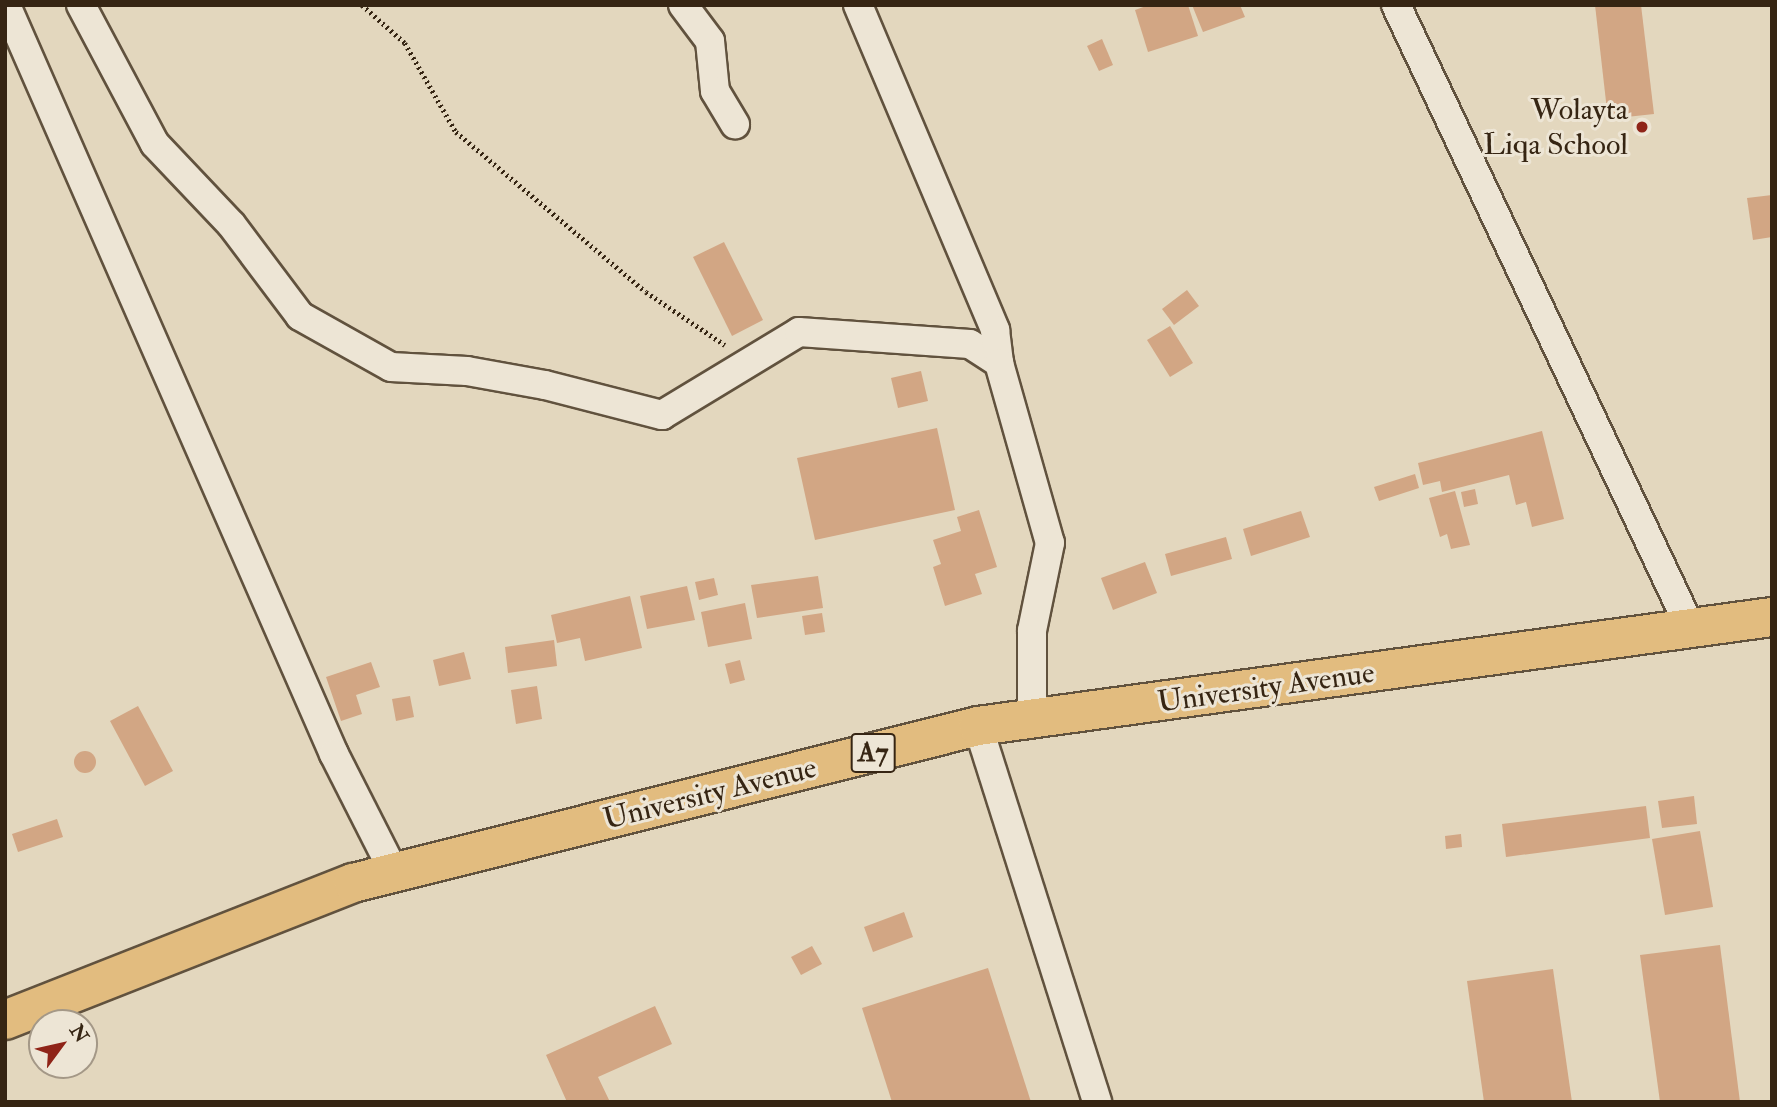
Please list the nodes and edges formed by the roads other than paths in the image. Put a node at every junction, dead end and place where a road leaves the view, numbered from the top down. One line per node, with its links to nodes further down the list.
1 (6, 5): 12 (street)
2 (81, 5): 7 (street)
3 (683, 5): 6 (street)
4 (858, 5): 7 (street)
5 (1396, 5): 9 (street)
6 (735, 124)
7 (999, 363): 10 (street)
8 (1772, 617): 9 (highway, University Avenue / A7)
9 (1692, 629): 10 (highway, University Avenue / A7)
10 (1032, 720): 11 (highway, University Avenue / A7)
11 (978, 726): 12 (highway, University Avenue / A7); 14 (street)
12 (395, 874): 13 (highway, University Avenue / A7)
13 (5, 1020)
14 (1097, 1102)

